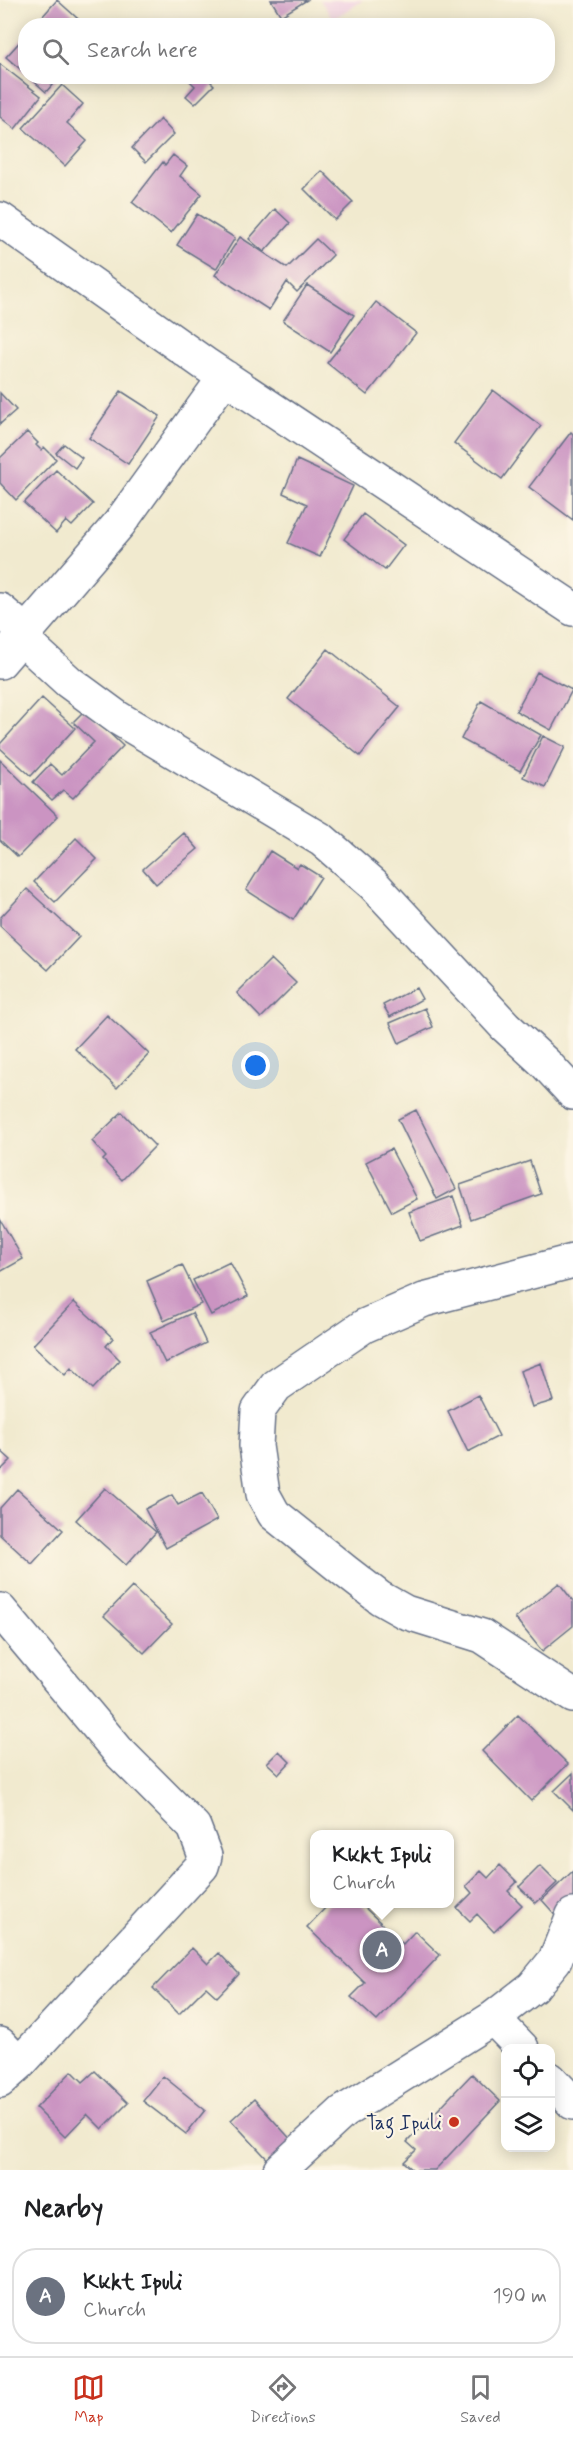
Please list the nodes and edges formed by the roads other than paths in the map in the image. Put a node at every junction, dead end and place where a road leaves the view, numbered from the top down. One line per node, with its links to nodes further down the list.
1 (0, 219): 2 (street)
2 (225, 377): 3 (street); 5 (street)
3 (573, 609)
4 (0, 610): 5 (street)
5 (16, 644): 6 (street)
6 (573, 1094)
7 (573, 1261): 9 (street)
8 (0, 1610): 13 (street)
9 (573, 1696)
10 (573, 1915): 11 (street)
11 (493, 2018): 12 (street); 16 (street)
12 (517, 2044)
13 (6, 2063)
14 (555, 2084): 15 (street)
15 (573, 2103)
16 (280, 2170)

